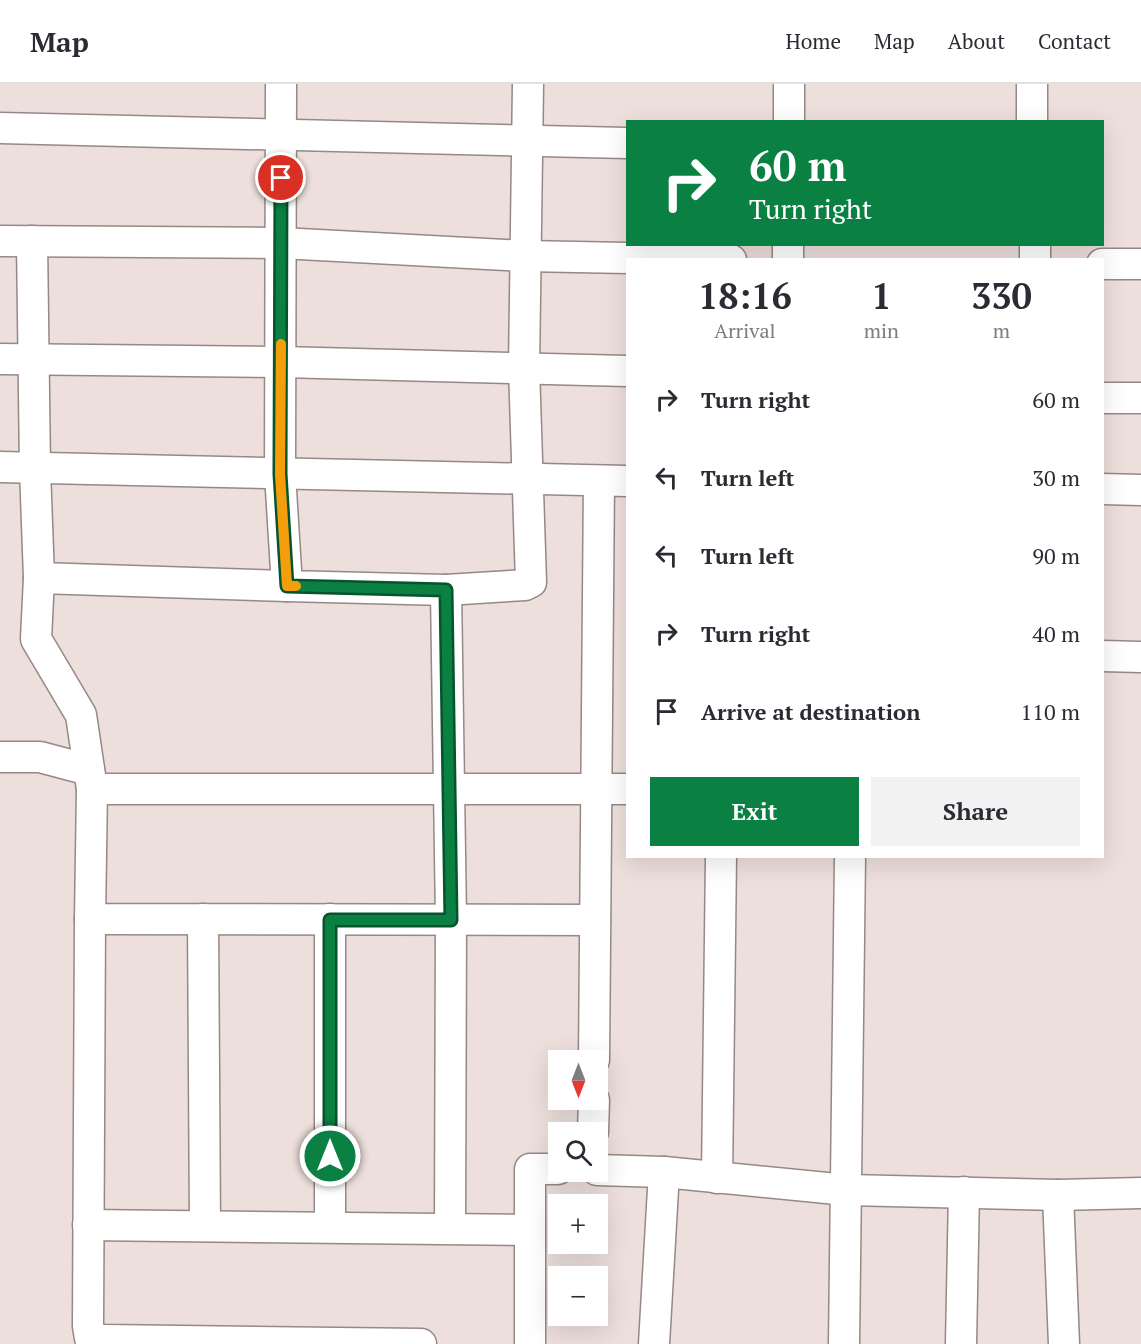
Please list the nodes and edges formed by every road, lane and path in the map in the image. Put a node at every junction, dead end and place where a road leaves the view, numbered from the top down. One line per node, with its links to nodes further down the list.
1 (281, 84): 8 (street)
2 (528, 84): 9 (street)
3 (789, 84): 5 (street)
4 (1032, 84): 6 (street)
5 (789, 120)
6 (1032, 120)
7 (0, 128): 8 (street)
8 (281, 135): 9 (street); 13 (street)
9 (526, 141): 10 (street); 14 (street)
10 (626, 142)
11 (0, 241): 12 (street)
12 (32, 241): 13 (street); 19 (street)
13 (281, 243): 14 (street); 20 (street)
14 (525, 256): 15 (street); 21 (street)
15 (628, 258)
16 (1104, 264): 17 (street)
17 (1141, 264)
18 (0, 359): 19 (street)
19 (34, 359): 20 (street); 26 (street)
20 (281, 362): 21 (street); 27 (street)
21 (524, 368): 22 (street); 28 (street)
22 (626, 370)
23 (1104, 398): 24 (street)
24 (1141, 398)
25 (0, 467): 26 (street)
26 (35, 469): 27 (street); 32 (street)
27 (280, 474): 28 (street); 33 (street)
28 (528, 479): 29 (street); 34 (street)
29 (613, 481): 40 (street)
30 (1104, 489): 31 (street)
31 (1141, 490)
32 (39, 578): 33 (street); 38 (street)
33 (287, 586): 34 (street)
34 (446, 590): 39 (street)
35 (1104, 656): 36 (street)
36 (1141, 657)
37 (0, 757): 38 (street)
38 (91, 780): 39 (street); 44 (street)
39 (448, 788): 40 (street); 47 (street)
40 (597, 788): 41 (street); 48 (street)
41 (626, 789)
42 (721, 858): 53 (street)
43 (850, 858): 54 (street)
44 (90, 919): 45 (street); 58 (street)
45 (203, 919): 46 (street); 59 (street)
46 (330, 920): 47 (street); 60 (street)
47 (451, 920): 48 (street); 61 (street)
48 (595, 920): 49 (street)
49 (594, 1050)
50 (548, 1169): 62 (street)
51 (608, 1170): 52 (street)
52 (664, 1172): 53 (street); 65 (street)
53 (717, 1178): 54 (street)
54 (847, 1190): 55 (street); 66 (street)
55 (964, 1192): 57 (street); 67 (street)
56 (1141, 1193): 57 (street)
57 (1058, 1195): 68 (street)
58 (88, 1225): 59 (street); 63 (street)
59 (205, 1226): 60 (street)
60 (330, 1227): 61 (street)
61 (450, 1228): 62 (street)
62 (529, 1230): 64 (street)
63 (421, 1344)
64 (530, 1344)
65 (654, 1344)
66 (844, 1344)
67 (961, 1344)
68 (1064, 1344)

